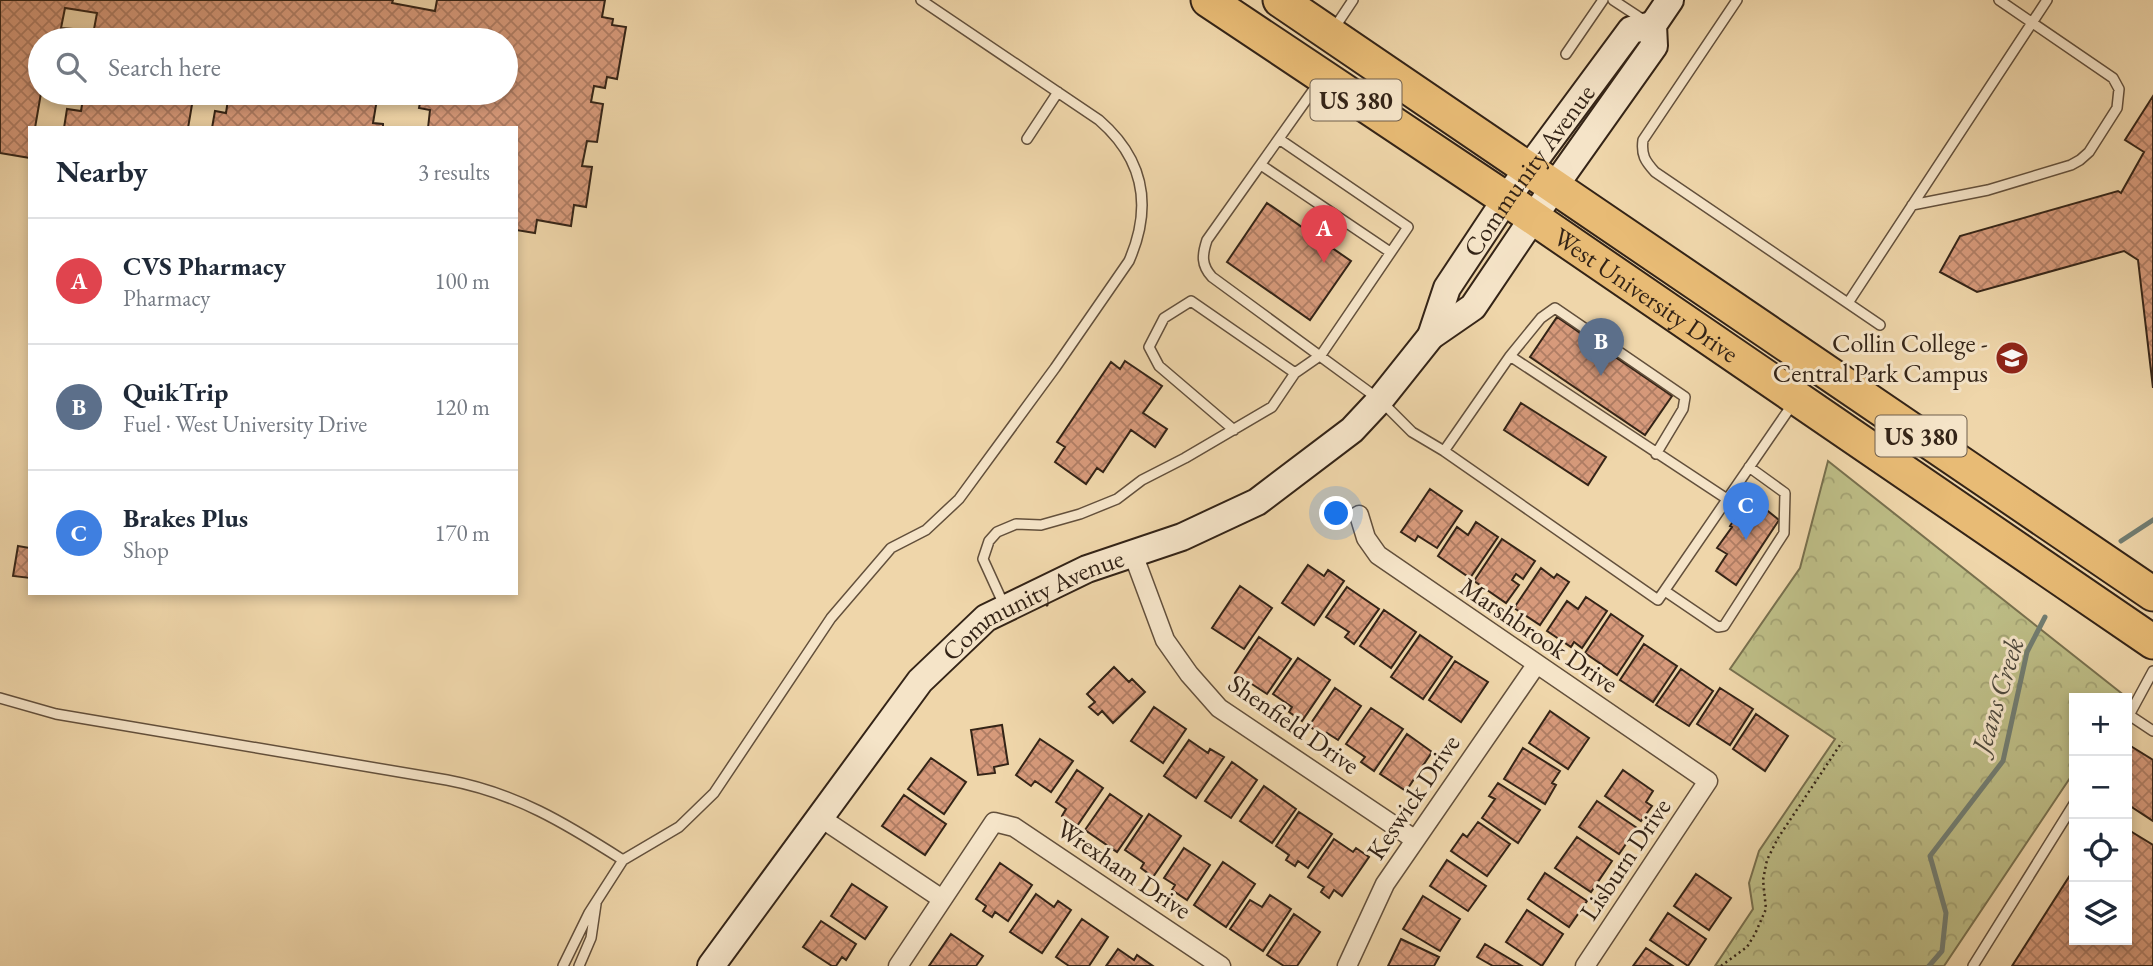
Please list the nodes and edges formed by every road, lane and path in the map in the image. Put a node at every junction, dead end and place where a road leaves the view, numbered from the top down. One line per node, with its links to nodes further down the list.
1 (921, 0): 16 (lane)
2 (1208, 0): 15 (highway, West University Drive / US 380)
3 (1280, 0): 13 (highway, West University Drive / US 380)
4 (1353, 0): 13 (lane)
5 (1603, 0): 14 (lane)
6 (1613, 0): 12 (lane)
7 (1670, 0): 12 (street, Community Avenue)
8 (1737, 0): 25 (lane)
9 (1999, 0): 11 (lane)
10 (2047, 0): 11 (lane)
11 (2032, 23): 22 (lane); 22 (lane)
12 (1653, 25): 20 (street, Community Avenue)
13 (1331, 35): 20 (highway, West University Drive / US 380)
14 (1566, 54)
15 (1322, 78): 18 (lane); 21 (highway, West University Drive / US 380)
16 (1058, 92): 17 (lane); 55 (lane)
17 (1027, 139)
18 (1279, 139): 19 (lane); 24 (lane)
19 (1261, 165): 24 (lane); 28 (lane)
20 (1541, 179): 21 (street, Community Avenue); 23 (street, Community Avenue); 41 (highway, West University Drive / US 380)
21 (1506, 199): 23 (highway, West University Drive / US 380); 27 (street, Community Avenue)
22 (1912, 205): 25 (lane)
23 (1533, 218): 27 (street, Community Avenue); 31 (highway, West University Drive / US 380)
24 (1391, 253): 28 (lane)
25 (1848, 303): 26 (lane)
26 (1880, 325)
27 (1431, 336): 32 (street, Community Avenue)
28 (1321, 355): 30 (lane); 32 (lane)
29 (1510, 356): 34 (lane); 35 (lane); 35 (lane)
30 (1295, 373): 33 (lane); 33 (lane)
31 (1796, 398): 36 (lane); 43 (highway, West University Drive / US 380)
32 (1380, 400): 34 (lane); 39 (street, Community Avenue)
33 (1234, 430): 42 (lane)
34 (1444, 451): 40 (lane)
35 (1656, 454): 37 (lane)
36 (1749, 467): 37 (lane); 40 (lane)
37 (1727, 499): 40 (lane)
38 (1359, 515): 44 (street, Marshbrook Drive)
39 (1133, 554): 42 (street, Community Avenue); 54 (street, Shenfield Drive)
40 (1665, 591)
41 (2153, 594)
42 (1006, 609): 53 (street, Community Avenue)
43 (2153, 642)
44 (1536, 665): 51 (street, Marshbrook Drive); 54 (street, Keswick Drive)
45 (2153, 671): 47 (lane)
46 (0, 698): 55 (lane)
47 (2132, 710)
48 (2132, 719): 49 (lane)
49 (2153, 731)
50 (1842, 742): 65 (path)
51 (1709, 781): 64 (street, Lisburn Drive)
52 (2069, 812): 66 (lane)
53 (821, 818): 56 (street); 60 (street, Community Avenue)
54 (1414, 839): 63 (street, Keswick Drive)
55 (622, 860): 57 (lane)
56 (942, 899): 61 (street); 62 (street, Wrexham Drive)
57 (597, 900): 58 (lane); 59 (lane)
58 (563, 966)
59 (579, 966)
60 (711, 966)
61 (898, 966)
62 (1222, 966)
63 (1347, 966)
64 (1585, 966)
65 (1721, 966)
66 (1973, 966)

